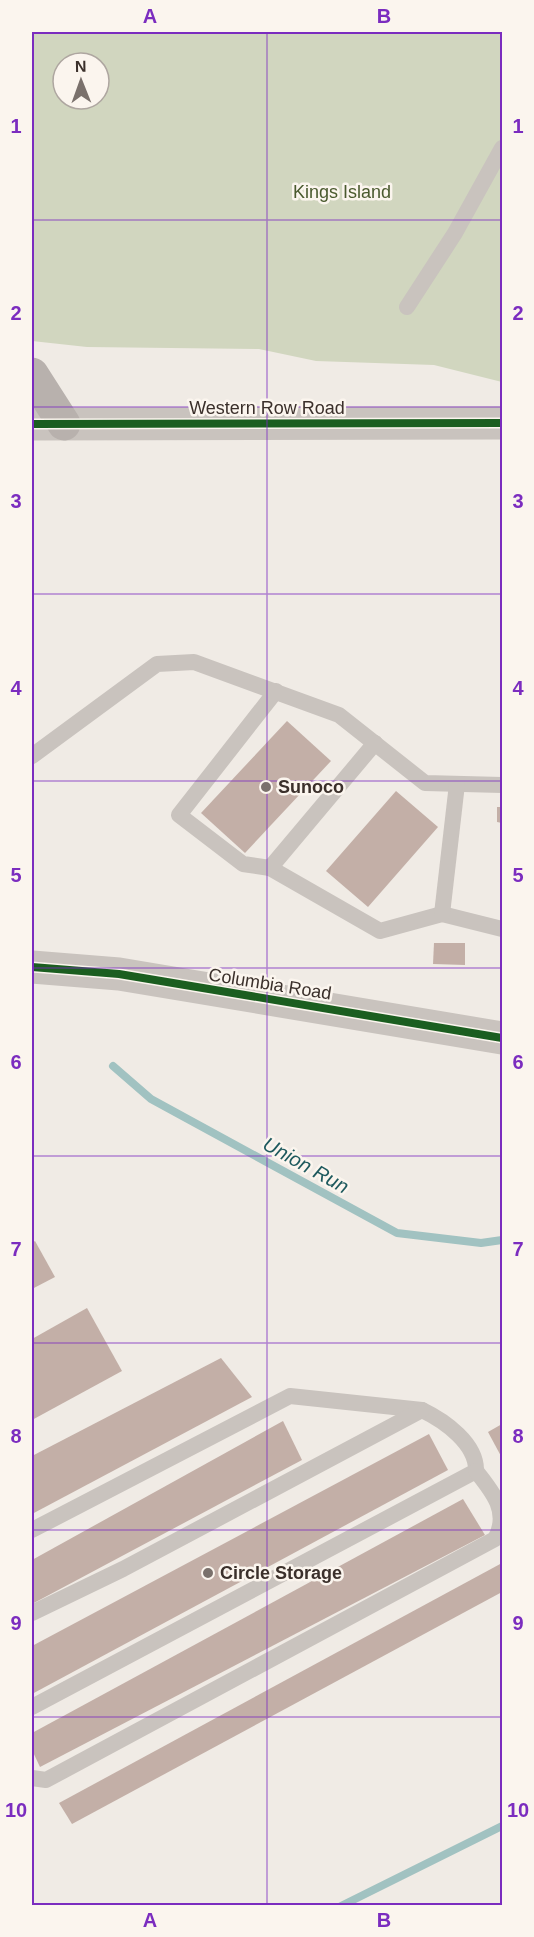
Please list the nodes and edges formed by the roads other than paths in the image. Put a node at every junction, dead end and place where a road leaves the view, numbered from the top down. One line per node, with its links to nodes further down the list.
1 (502, 148): 2 (lane)
2 (407, 307)
3 (32, 374): 6 (main road)
4 (502, 423): 6 (street, Western Row Road)
5 (32, 424): 6 (street, Western Row Road)
6 (64, 424)
7 (276, 691): 8 (lane); 9 (lane); 12 (lane)
8 (375, 743): 10 (lane); 12 (lane)
9 (32, 756)
10 (457, 784): 11 (lane); 13 (lane)
11 (502, 785)
12 (270, 868): 13 (lane)
13 (442, 914): 14 (lane)
14 (502, 929)
15 (32, 967): 16 (street, Columbia Road)
16 (502, 1038)
17 (422, 1410): 18 (lane); 19 (lane); 20 (lane)
18 (476, 1472): 21 (lane); 22 (lane)
19 (32, 1530)
20 (32, 1612)
21 (32, 1707)
22 (32, 1778)

